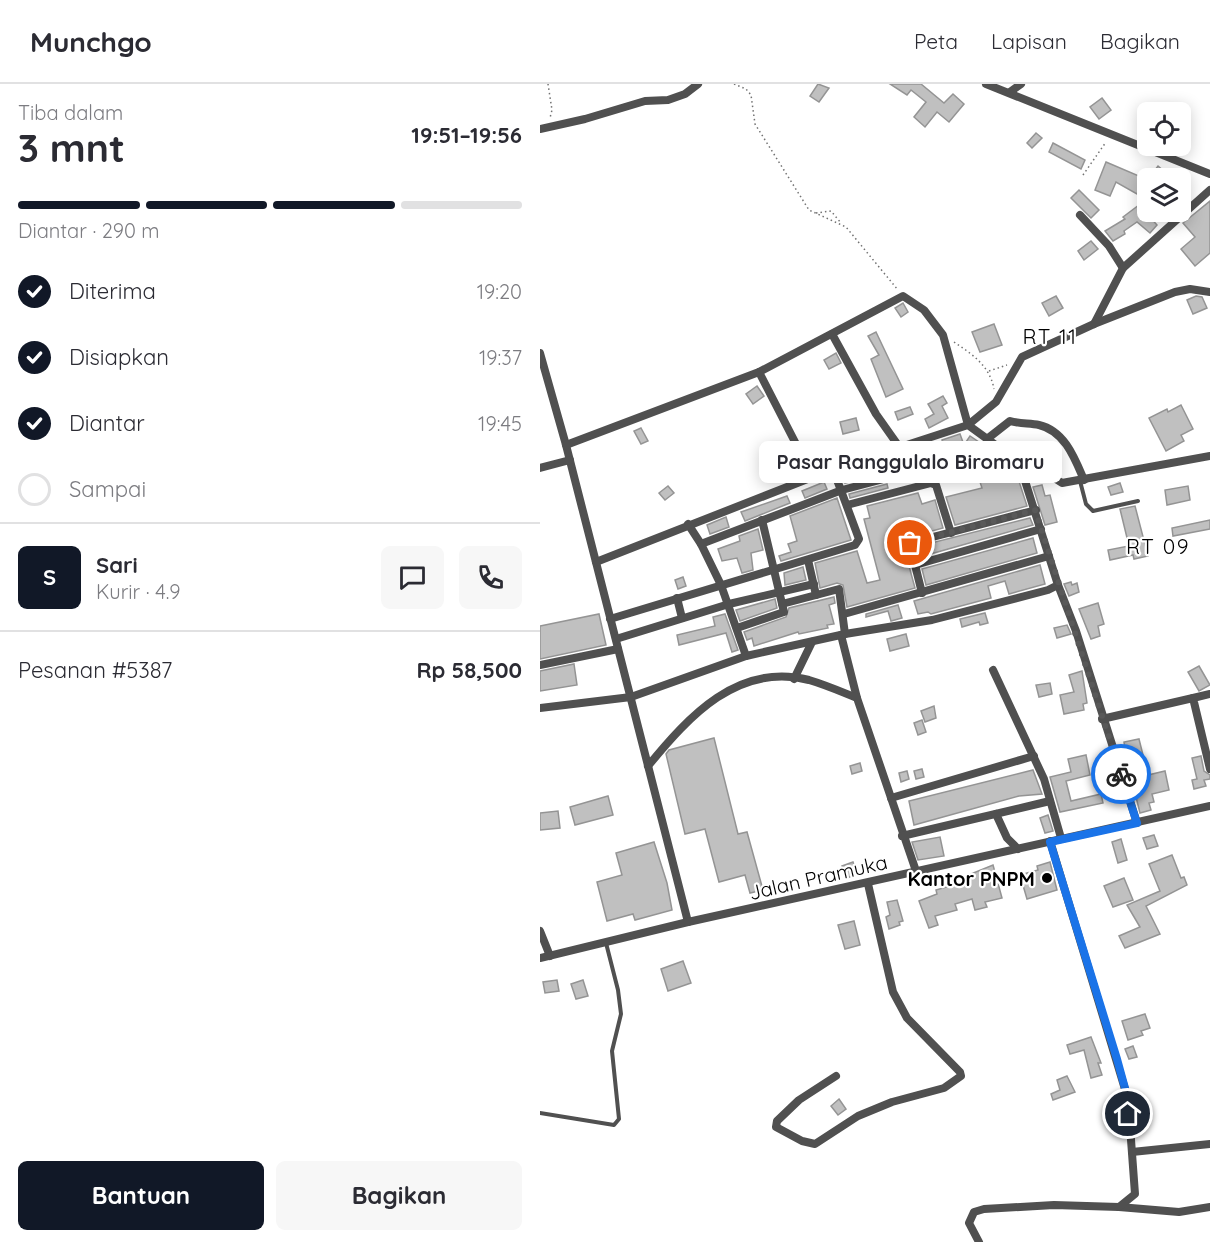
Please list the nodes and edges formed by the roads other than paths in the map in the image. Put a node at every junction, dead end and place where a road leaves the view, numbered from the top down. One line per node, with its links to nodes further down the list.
1 (698, 84): 5 (street)
2 (986, 84): 4 (street)
3 (1021, 84): 4 (street)
4 (1010, 92): 6 (street)
5 (543, 128)
6 (1210, 174)
7 (1210, 190): 9 (street)
8 (1080, 215): 9 (street)
9 (1123, 268): 11 (street)
10 (1210, 292): 11 (street)
11 (1094, 324): 15 (street)
12 (832, 334): 14 (street); 15 (street); 18 (street)
13 (540, 353): 17 (street)
14 (759, 372): 17 (street); 25 (street)
15 (968, 425): 16 (street); 18 (street)
16 (987, 439): 21 (street); 26 (street)
17 (566, 445): 20 (street)
18 (900, 448): 23 (street)
19 (1210, 456): 26 (street)
20 (570, 460): 22 (street); 39 (street)
21 (1019, 462): 26 (street); 30 (street)
22 (540, 468)
23 (833, 469): 25 (street); 27 (street)
24 (899, 475): 27 (street)
25 (813, 477): 32 (street)
26 (1082, 481): 28 (lane)
27 (842, 490): 29 (street); 31 (street)
28 (1138, 501)
29 (847, 505): 34 (street); 38 (street)
30 (1035, 510): 33 (street); 34 (street)
31 (762, 520): 36 (street); 40 (street)
32 (688, 524): 36 (street); 39 (street)
33 (1041, 529): 37 (street); 45 (street)
34 (951, 533): 35 (street)
35 (910, 543)
36 (701, 544): 42 (street)
37 (1049, 556): 43 (street); 45 (street)
38 (808, 560): 40 (street); 41 (street)
39 (596, 562): 52 (street)
40 (775, 570): 42 (street); 44 (street)
41 (814, 584): 44 (street); 46 (street)
42 (721, 585): 47 (street); 48 (street)
43 (1058, 585): 54 (street); 67 (street)
44 (779, 591): 48 (street); 49 (street)
45 (922, 593): 50 (street)
46 (816, 595): 49 (street); 50 (street)
47 (676, 598): 51 (street); 52 (street)
48 (729, 604): 51 (street); 53 (street)
49 (782, 604): 53 (street)
50 (844, 614): 54 (street)
51 (682, 618): 55 (street)
52 (610, 619): 55 (street)
53 (737, 628): 58 (street)
54 (843, 634): 56 (street); 64 (street)
55 (616, 639): 57 (street)
56 (812, 642): 58 (street); 61 (street)
57 (618, 649): 59 (street); 63 (street)
58 (746, 656): 63 (street)
59 (540, 665)
60 (993, 670): 68 (street)
61 (794, 678): 64 (street); 69 (street)
62 (1210, 694): 65 (street)
63 (631, 697): 66 (street); 69 (street)
64 (857, 698): 71 (street)
65 (1194, 698): 67 (street); 70 (street)
66 (540, 708)
67 (1102, 719): 75 (street)
68 (1034, 756): 71 (street); 72 (street)
69 (648, 766): 82 (street)
70 (1210, 769)
71 (891, 798): 76 (street)
72 (1050, 801): 74 (street); 77 (street)
73 (1210, 806): 75 (street, Jalan Pramuka)
74 (996, 814): 76 (street); 79 (street)
75 (1137, 823): 77 (street, Jalan Pramuka)
76 (902, 836): 80 (street)
77 (1061, 838): 78 (street, Jalan Pramuka)
78 (1050, 842): 79 (street, Jalan Pramuka); 90 (street)
79 (1018, 849): 80 (street, Jalan Pramuka)
80 (916, 872): 81 (street, Jalan Pramuka)
81 (868, 884): 82 (street, Jalan Pramuka); 87 (street)
82 (688, 922): 84 (street, Jalan Pramuka)
83 (540, 931): 85 (street)
84 (605, 942): 85 (street, Jalan Pramuka); 88 (lane)
85 (550, 956): 86 (street, Jalan Pramuka)
86 (540, 958)
87 (836, 1076)
88 (540, 1113)
89 (1210, 1144): 90 (street)
90 (1132, 1152): 91 (street)
91 (1119, 1207): 92 (street); 93 (street)
92 (1210, 1208)
93 (978, 1242)

